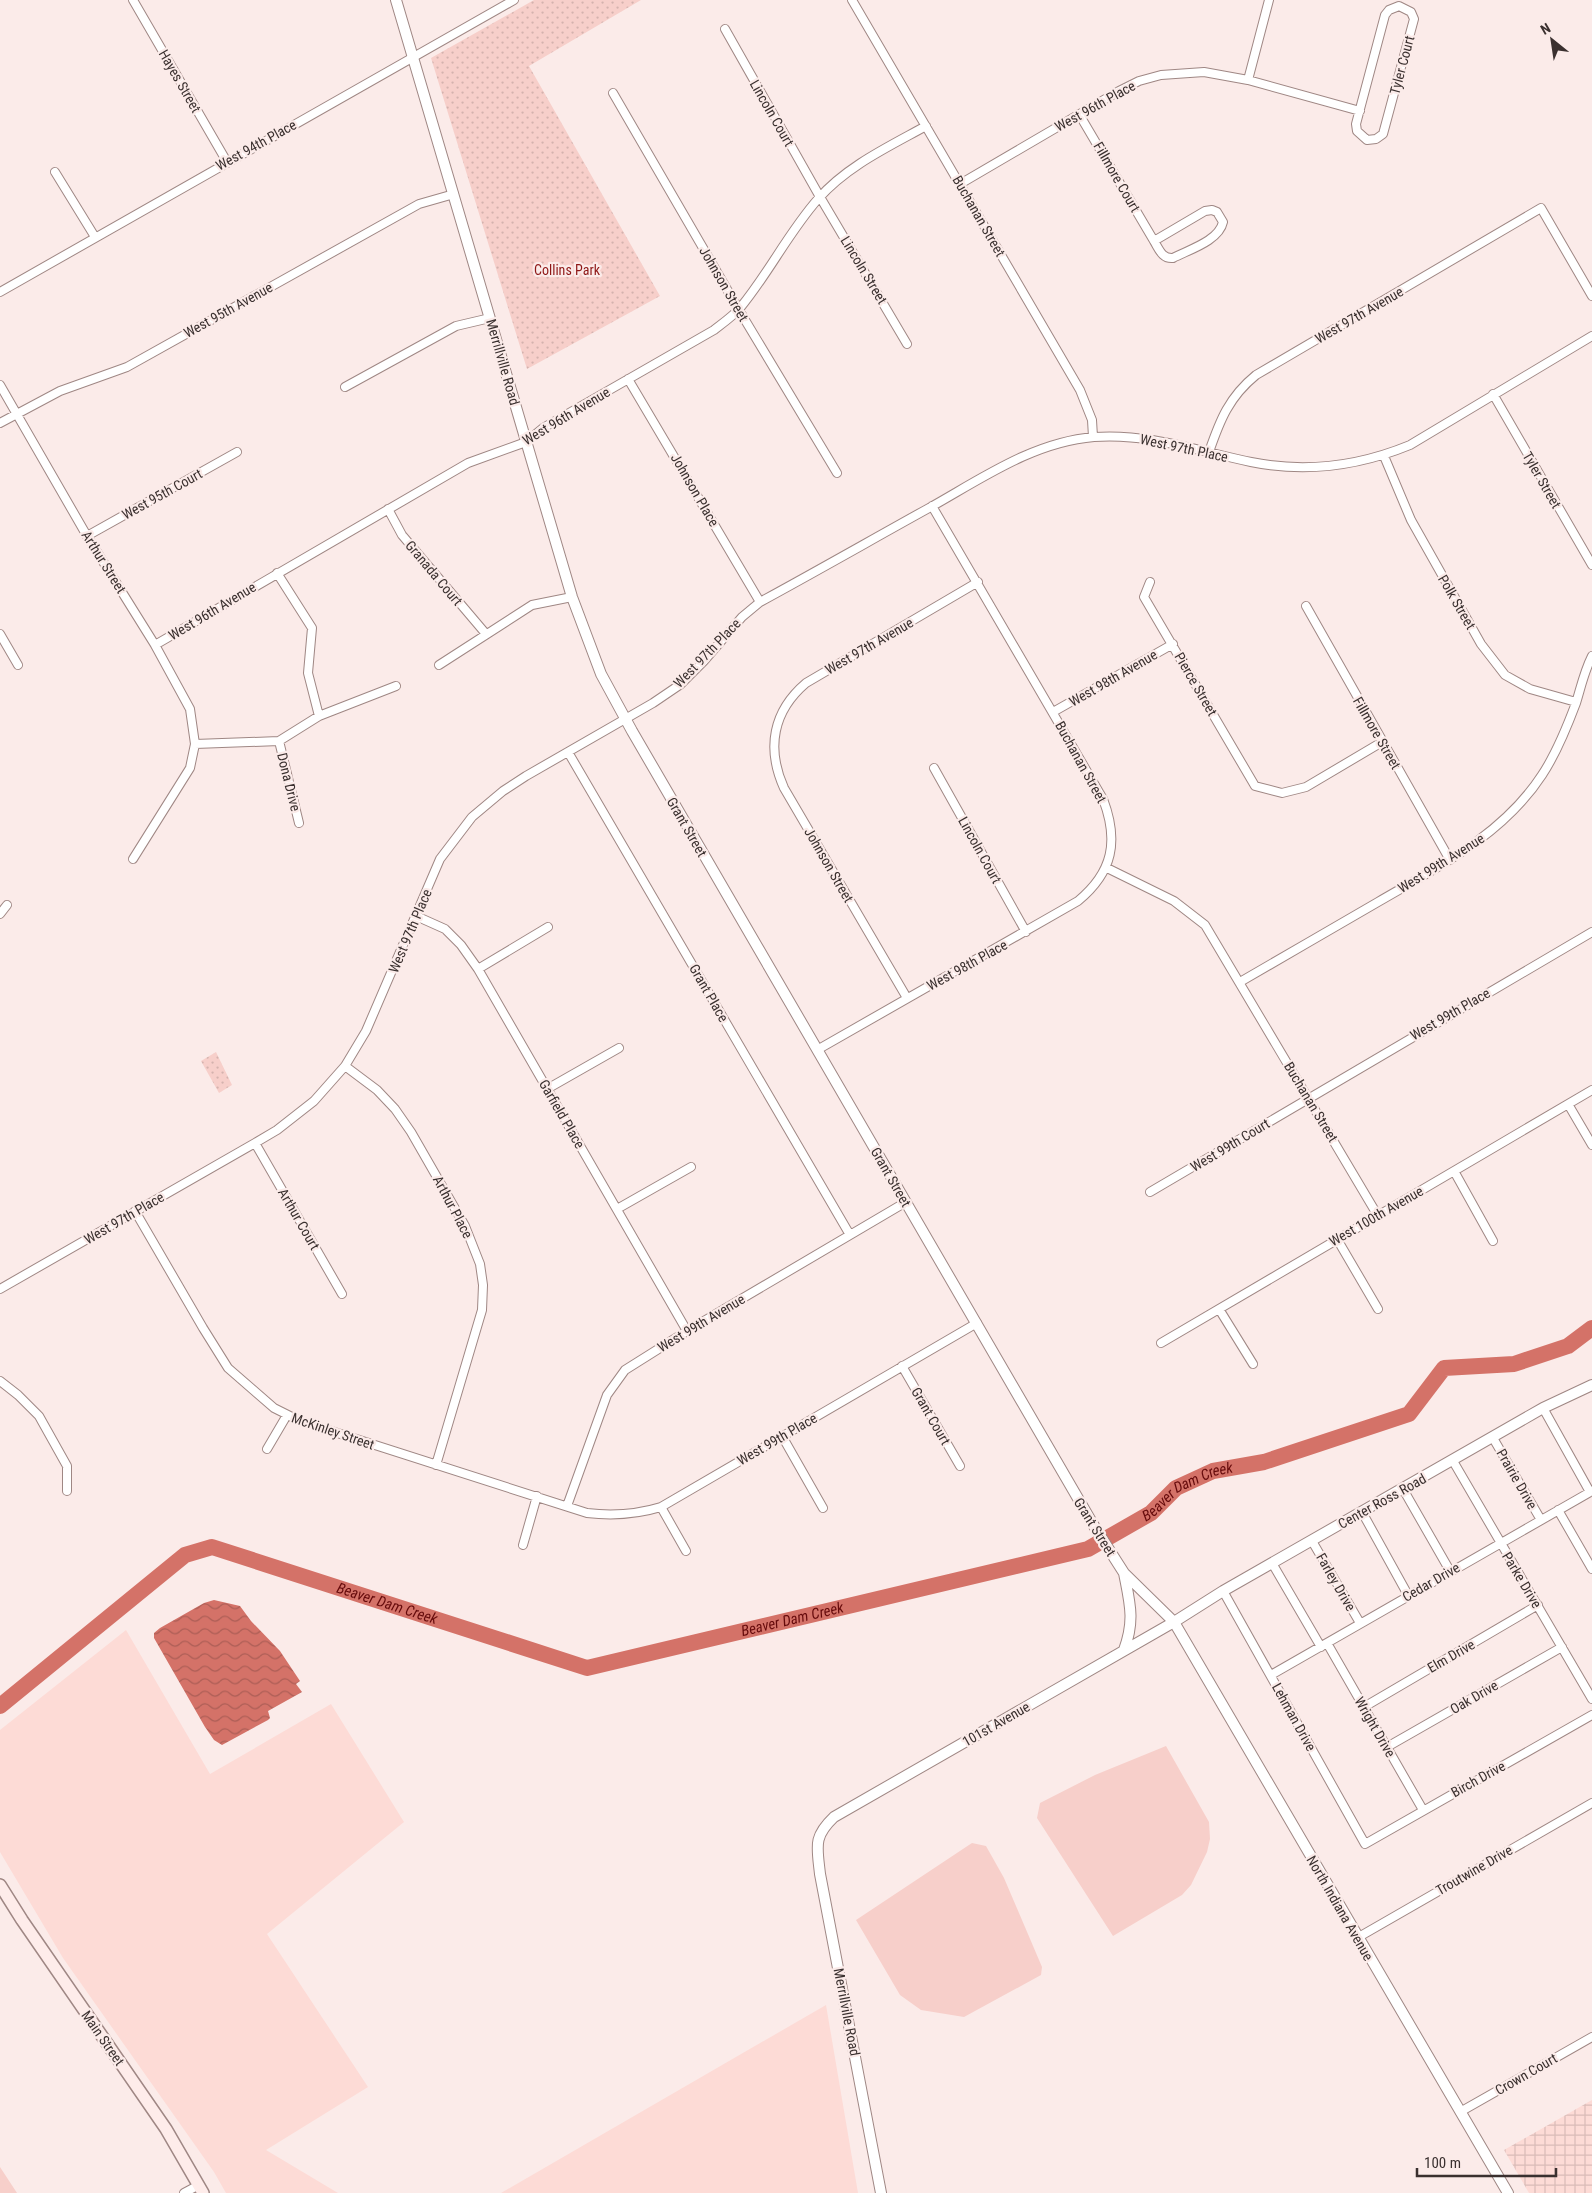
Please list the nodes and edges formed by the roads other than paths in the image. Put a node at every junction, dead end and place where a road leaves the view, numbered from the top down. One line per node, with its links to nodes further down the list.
1 (133, 0): 13 (street, Hayes Street)
2 (396, 0): 7 (street, Merrillville Road)
3 (514, 0): 7 (street, West 94th Place)
4 (852, 0): 12 (street, Buchanan Street)
5 (1269, 0): 8 (street)
6 (725, 30): 17 (street, Lincoln Court)
7 (414, 56): 13 (street, West 94th Place); 16 (street, Merrillville Road)
8 (1248, 80): 10 (street, West 96th Place); 11 (street, West 96th Place)
9 (613, 93): 22 (street, Johnson Street)
10 (1360, 111): 10 (street, Tyler Court)
11 (1079, 114): 15 (street, West 96th Place); 19 (street, Fillmore Court)
12 (926, 126): 15 (street, Buchanan Street); 17 (street, West 96th Avenue)
13 (227, 162): 18 (street, West 94th Place)
14 (56, 172): 18 (street)
15 (960, 184): 32 (street, Buchanan Street)
16 (454, 194): 23 (street, Merrillville Road); 30 (street, West 95th Avenue)
17 (820, 197): 22 (street, West 96th Avenue); 25 (street, Lincoln Street)
18 (95, 237): 20 (street, West 94th Place)
19 (1154, 241): 19 (street, Fillmore Court)
20 (0, 292)
21 (1592, 296): 35 (street, West 97th Avenue)
22 (739, 310): 26 (street, West 96th Avenue); 37 (street, Johnson Street)
23 (490, 318): 28 (street); 33 (street, Merrillville Road)
24 (1592, 336): 29 (street, West 97th Place)
25 (907, 344)
26 (628, 379): 33 (street, West 96th Avenue); 46 (street, Johnson Place)
27 (0, 385): 30 (street, Arthur Street)
28 (345, 388)
29 (1492, 394): 36 (street, West 97th Place); 41 (street, Tyler Street)
30 (16, 413): 31 (street, West 95th Avenue); 40 (street, Arthur Street)
31 (0, 423)
32 (1093, 437): 35 (street, West 97th Place); 38 (street, West 97th Place)
33 (526, 442): 39 (street, West 96th Avenue); 45 (street, Merrillville Road)
34 (236, 452): 40 (street, West 95th Court)
35 (1209, 452): 36 (street, West 97th Place)
36 (1384, 456): 56 (street, Polk Street)
37 (837, 473)
38 (932, 506): 43 (street, Buchanan Street); 46 (street, West 97th Place)
39 (388, 509): 42 (street, West 96th Avenue); 49 (street, Granada Court)
40 (87, 536): 51 (street, Arthur Street)
41 (1592, 565)
42 (276, 573): 51 (street, West 96th Avenue); 58 (street)
43 (978, 582): 57 (street, Buchanan Street); 60 (street, West 97th Avenue)
44 (1150, 582): 50 (street, Pierce Street)
45 (572, 597): 49 (street); 59 (street, Merrillville Road)
46 (760, 602): 59 (street, West 97th Place)
47 (1306, 606): 62 (street, Fillmore Street)
48 (0, 634): 53 (street)
49 (486, 634): 54 (street)
50 (1173, 644): 57 (street, West 98th Avenue); 62 (street, Pierce Street)
51 (155, 645): 63 (street, Arthur Street)
52 (1592, 656): 56 (street, West 99th Avenue)
53 (18, 665)
54 (440, 665)
55 (396, 686): 58 (street)
56 (1576, 702): 68 (street, West 99th Avenue)
57 (1053, 712): 69 (street, Buchanan Street)
58 (319, 716): 61 (street)
59 (625, 719): 64 (street, West 97th Place); 80 (street, Grant Street)
60 (777, 726): 78 (street, Johnson Street)
61 (279, 741): 63 (street); 66 (street, Dona Drive)
62 (1382, 742): 68 (street, Fillmore Street)
63 (195, 744): 67 (street)
64 (568, 752): 72 (street, West 97th Place); 95 (street, Grant Place)
65 (934, 768): 74 (street, Lincoln Court)
66 (300, 824)
67 (133, 859)
68 (1450, 860): 77 (street, West 99th Avenue)
69 (1107, 868): 74 (street, West 98th Place); 77 (street, Buchanan Street)
70 (7, 905): 71 (street)
71 (0, 914)
72 (416, 916): 76 (street, Garfield Place); 81 (street, West 97th Place)
73 (548, 927): 76 (street)
74 (1026, 932): 78 (street, West 98th Place)
75 (1592, 932): 84 (street, West 99th Place)
76 (478, 969): 82 (street, Garfield Place)
77 (1240, 982): 84 (street, Buchanan Street)
78 (908, 998): 80 (street, West 98th Place)
79 (619, 1048): 82 (street)
80 (818, 1050): 91 (street, Grant Street)
81 (345, 1066): 86 (street, West 97th Place); 115 (street, Arthur Place)
82 (547, 1090): 92 (street, Garfield Place)
83 (1592, 1090): 85 (street, West 100th Avenue)
84 (1309, 1098): 90 (street, West 99th Court); 94 (street, Buchanan Street)
85 (1568, 1104): 87 (street); 89 (street, West 100th Avenue)
86 (255, 1143): 93 (street, West 97th Place); 99 (street, Arthur Court)
87 (1592, 1145)
88 (691, 1167): 92 (street)
89 (1454, 1171): 94 (street, West 100th Avenue); 97 (street)
90 (1150, 1192)
91 (906, 1202): 95 (street, West 99th Avenue); 102 (street, Grant Street)
92 (617, 1209): 103 (street, Garfield Place)
93 (135, 1211): 98 (street, West 97th Place); 110 (street, McKinley Street)
94 (1378, 1216): 96 (street, West 100th Avenue)
95 (850, 1235): 103 (street, West 99th Avenue)
96 (1337, 1240): 100 (street, West 100th Avenue); 101 (street)
97 (1493, 1241)
98 (0, 1289)
99 (342, 1294)
100 (1219, 1309): 104 (street, West 100th Avenue); 105 (street)
101 (1378, 1309)
102 (977, 1323): 106 (street, West 99th Place); 134 (street, Grant Street)
103 (687, 1331): 121 (street, West 99th Avenue)
104 (1161, 1343)
105 (1253, 1364)
106 (902, 1366): 111 (street, West 99th Place); 116 (street, Grant Court)
107 (0, 1381): 118 (street)
108 (1592, 1385): 109 (street, Center Ross Road)
109 (1543, 1408): 112 (street, Center Ross Road); 119 (street)
110 (286, 1415): 113 (street); 115 (street, McKinley Street)
111 (782, 1436): 122 (street, West 99th Place); 123 (street)
112 (1493, 1438): 114 (street, Center Ross Road); 126 (street, Prairie Drive)
113 (268, 1449)
114 (1453, 1461): 117 (street, Center Ross Road); 128 (street, Parke Drive)
115 (436, 1465): 120 (street, McKinley Street)
116 (960, 1466)
117 (1404, 1489): 125 (street, Center Ross Road); 133 (street)
118 (67, 1491)
119 (1591, 1492): 124 (street, Cedar Drive)
120 (537, 1496): 121 (street, McKinley Street); 129 (street)
121 (567, 1506): 122 (street, West 99th Place)
122 (661, 1506): 130 (street)
123 (823, 1508)
124 (1558, 1510): 126 (street, Cedar Drive); 132 (street, Prairie Drive)
125 (1362, 1512): 127 (street, Center Ross Road); 136 (street)
126 (1541, 1520): 128 (street, Cedar Drive)
127 (1312, 1541): 131 (street, Center Ross Road); 139 (street, Farley Drive)
128 (1500, 1543): 133 (street, Cedar Drive); 137 (street, Parke Drive)
129 (523, 1545)
130 (686, 1551)
131 (1272, 1563): 135 (street, Center Ross Road); 140 (street, Wright Drive)
132 (1592, 1569)
133 (1450, 1571): 136 (street, Cedar Drive)
134 (1124, 1573): 138 (street, Grant Street); 142 (street)
135 (1223, 1591): 138 (street, Center Ross Road); 143 (street, Lehman Drive)
136 (1408, 1595): 139 (street, Cedar Drive)
137 (1538, 1606): 141 (street, Parke Drive); 145 (street, Elm Drive)
138 (1174, 1622): 142 (street, 101st Avenue); 153 (street, North Indiana Avenue)
139 (1360, 1623): 140 (street, Cedar Drive)
140 (1324, 1645): 143 (street, Cedar Drive); 145 (street, Wright Drive)
141 (1562, 1646): 144 (street, Parke Drive); 147 (street, Oak Drive)
142 (1124, 1650): 150 (street, 101st Avenue)
143 (1271, 1675): 151 (street, Lehman Drive)
144 (1592, 1699)
145 (1364, 1707): 147 (street, Wright Drive)
146 (1592, 1715): 149 (street, Birch Drive)
147 (1387, 1747): 149 (street, Wright Drive)
148 (1592, 1803): 153 (street, Troutwine Drive)
149 (1423, 1810): 151 (street, Birch Drive)
150 (820, 1830): 158 (street, Merrillville Road)
151 (1365, 1844)
152 (0, 1885): 156 (main road, Main Street)
153 (1357, 1938): 155 (street, North Indiana Avenue)
154 (1592, 2037): 155 (street, Crown Court)
155 (1460, 2112): 159 (street, North Indiana Avenue)
156 (201, 2189): 157 (street)
157 (184, 2193)
158 (881, 2193)
159 (1508, 2193)

